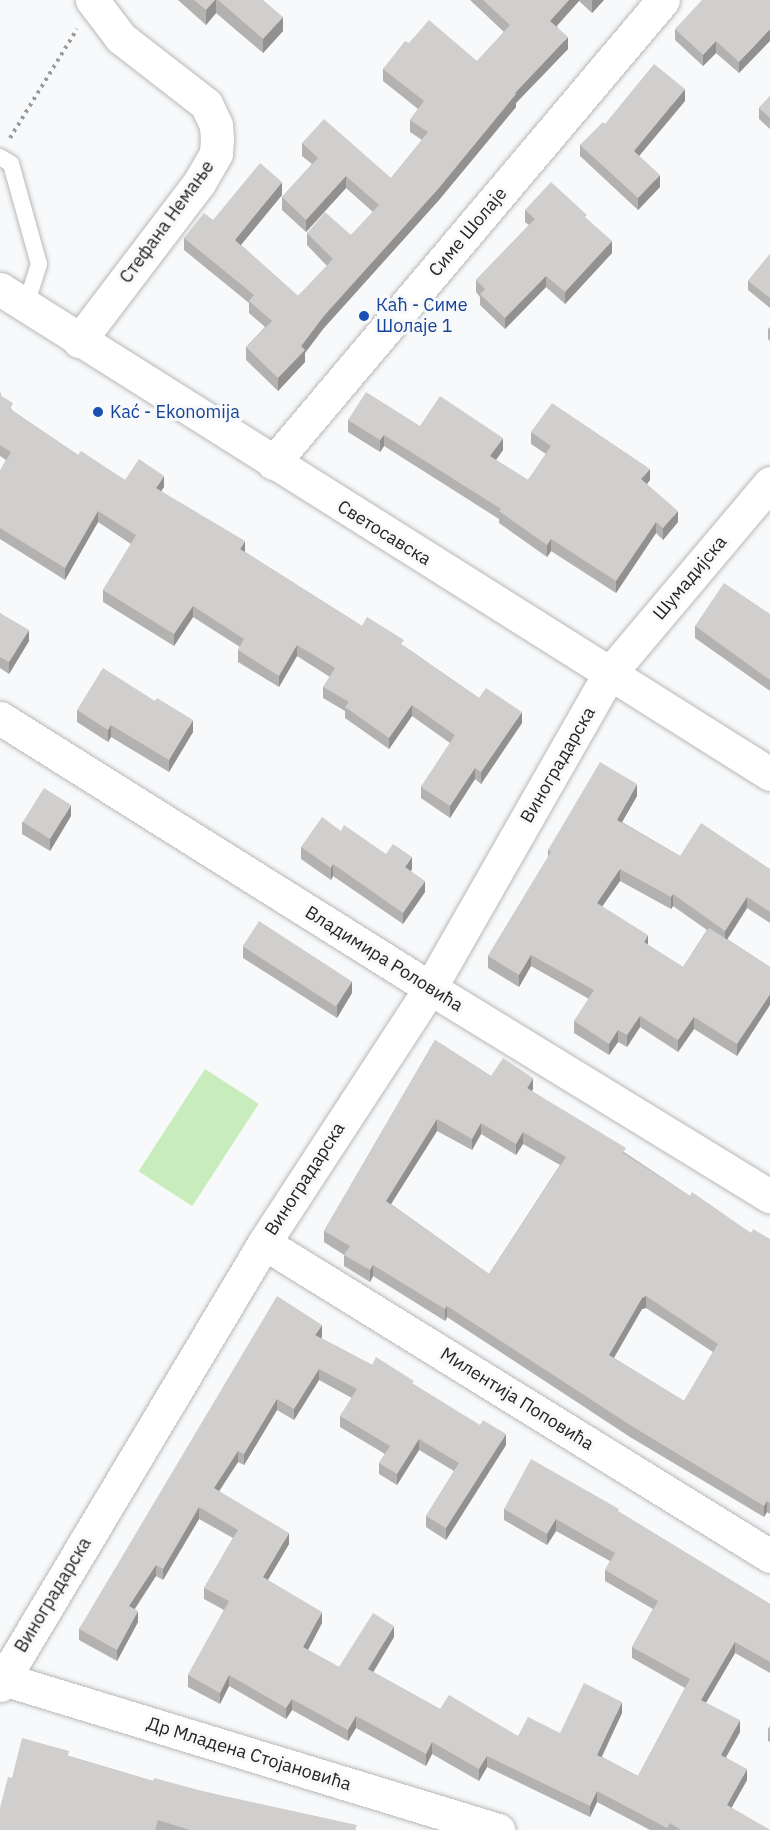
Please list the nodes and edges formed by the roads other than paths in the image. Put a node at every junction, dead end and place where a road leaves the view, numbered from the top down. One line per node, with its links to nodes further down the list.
1 (663, 0): 6 (street, Симе Шолаје)
2 (92, 1): 5 (street, Стефана Немање)
3 (3, 151): 4 (lane)
4 (13, 297): 5 (street, Светосавска)
5 (79, 340): 6 (street, Светосавска)
6 (273, 463): 8 (street, Светосавска)
7 (770, 483): 8 (street, Шумадијска)
8 (610, 673): 10 (street, Светосавска); 11 (street, Виноградарска)
9 (0, 718): 11 (street, Владимира Роловића)
10 (770, 774)
11 (430, 988): 12 (street, Владимира Роловића); 13 (street, Виноградарска)
12 (770, 1196)
13 (264, 1243): 14 (street, Милентија Поповића); 15 (street, Виноградарска)
14 (770, 1556)
15 (1, 1680): 16 (street, Др Младена Стојановића)
16 (498, 1830)

